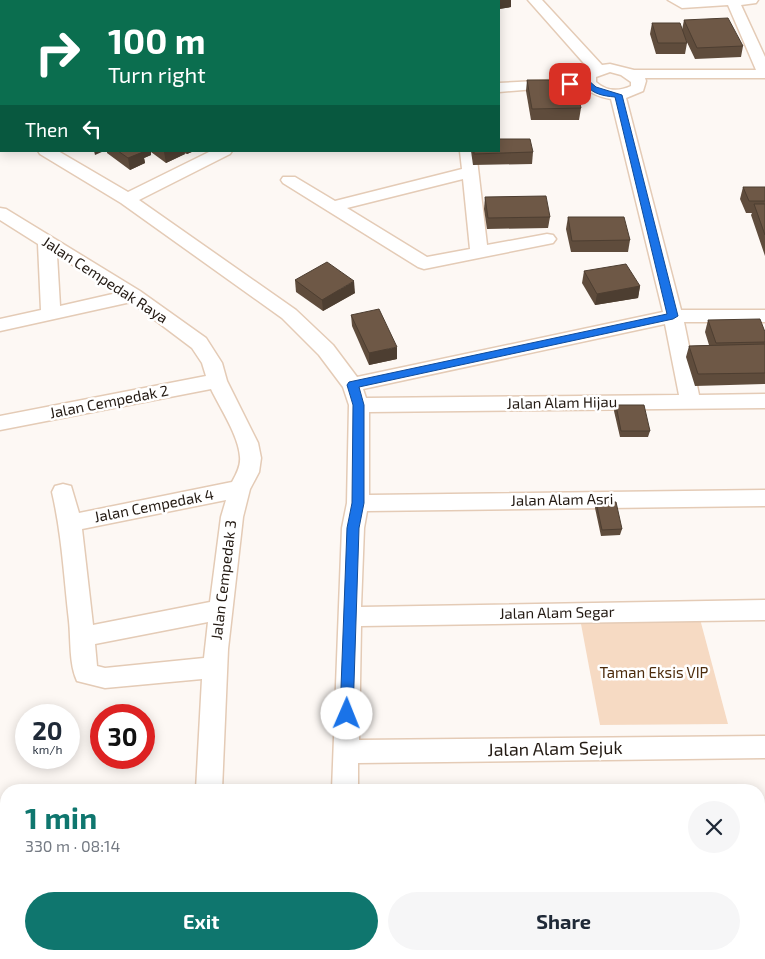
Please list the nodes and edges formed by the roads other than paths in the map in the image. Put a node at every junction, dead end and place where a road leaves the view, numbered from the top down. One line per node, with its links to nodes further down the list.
1 (535, 0): 5 (street)
2 (675, 0): 4 (street)
3 (751, 0): 4 (street)
4 (733, 1): 6 (street)
5 (598, 70): 7 (street); 8 (street)
6 (765, 74): 7 (street)
7 (636, 81): 9 (street); 11 (street)
8 (578, 83): 10 (street); 11 (street)
9 (765, 86)
10 (500, 88)
11 (618, 95): 25 (street)
12 (48, 152): 17 (street)
13 (222, 152): 17 (street)
14 (468, 152): 15 (street)
15 (470, 172): 18 (street); 22 (street)
16 (289, 180): 18 (street)
17 (127, 198): 29 (street)
18 (331, 206): 22 (street)
19 (0, 213): 21 (street, Jalan Cempedak Raya)
20 (547, 238): 22 (street)
21 (47, 242): 23 (street, Jalan Cempedak Raya); 24 (street)
22 (479, 253)
23 (134, 295): 24 (street); 28 (street, Jalan Cempedak Raya)
24 (51, 314): 27 (street)
25 (673, 316): 26 (street); 29 (street); 30 (street)
26 (765, 316)
27 (0, 325)
28 (217, 381): 33 (street, Jalan Cempedak 2); 34 (street, Jalan Cempedak 3)
29 (352, 385): 32 (street)
30 (690, 401): 31 (street, Jalan Alam Hijau); 32 (street, Jalan Alam Hijau)
31 (765, 401)
32 (359, 405): 37 (street)
33 (0, 423)
34 (239, 489): 38 (street, Jalan Cempedak 4); 39 (street, Jalan Cempedak 3)
35 (63, 492): 38 (street)
36 (765, 498): 37 (street, Jalan Alam Asri)
37 (358, 503): 41 (street)
38 (70, 523): 42 (street)
39 (220, 610): 42 (street); 43 (street, Jalan Cempedak 3)
40 (765, 610): 41 (street, Jalan Alam Segar)
41 (349, 617): 45 (street)
42 (81, 638): 43 (street)
43 (215, 667): 46 (street, Jalan Cempedak 3)
44 (765, 747): 45 (street, Jalan Alam Sejuk)
45 (346, 752): 47 (street)
46 (209, 784)
47 (345, 784)

